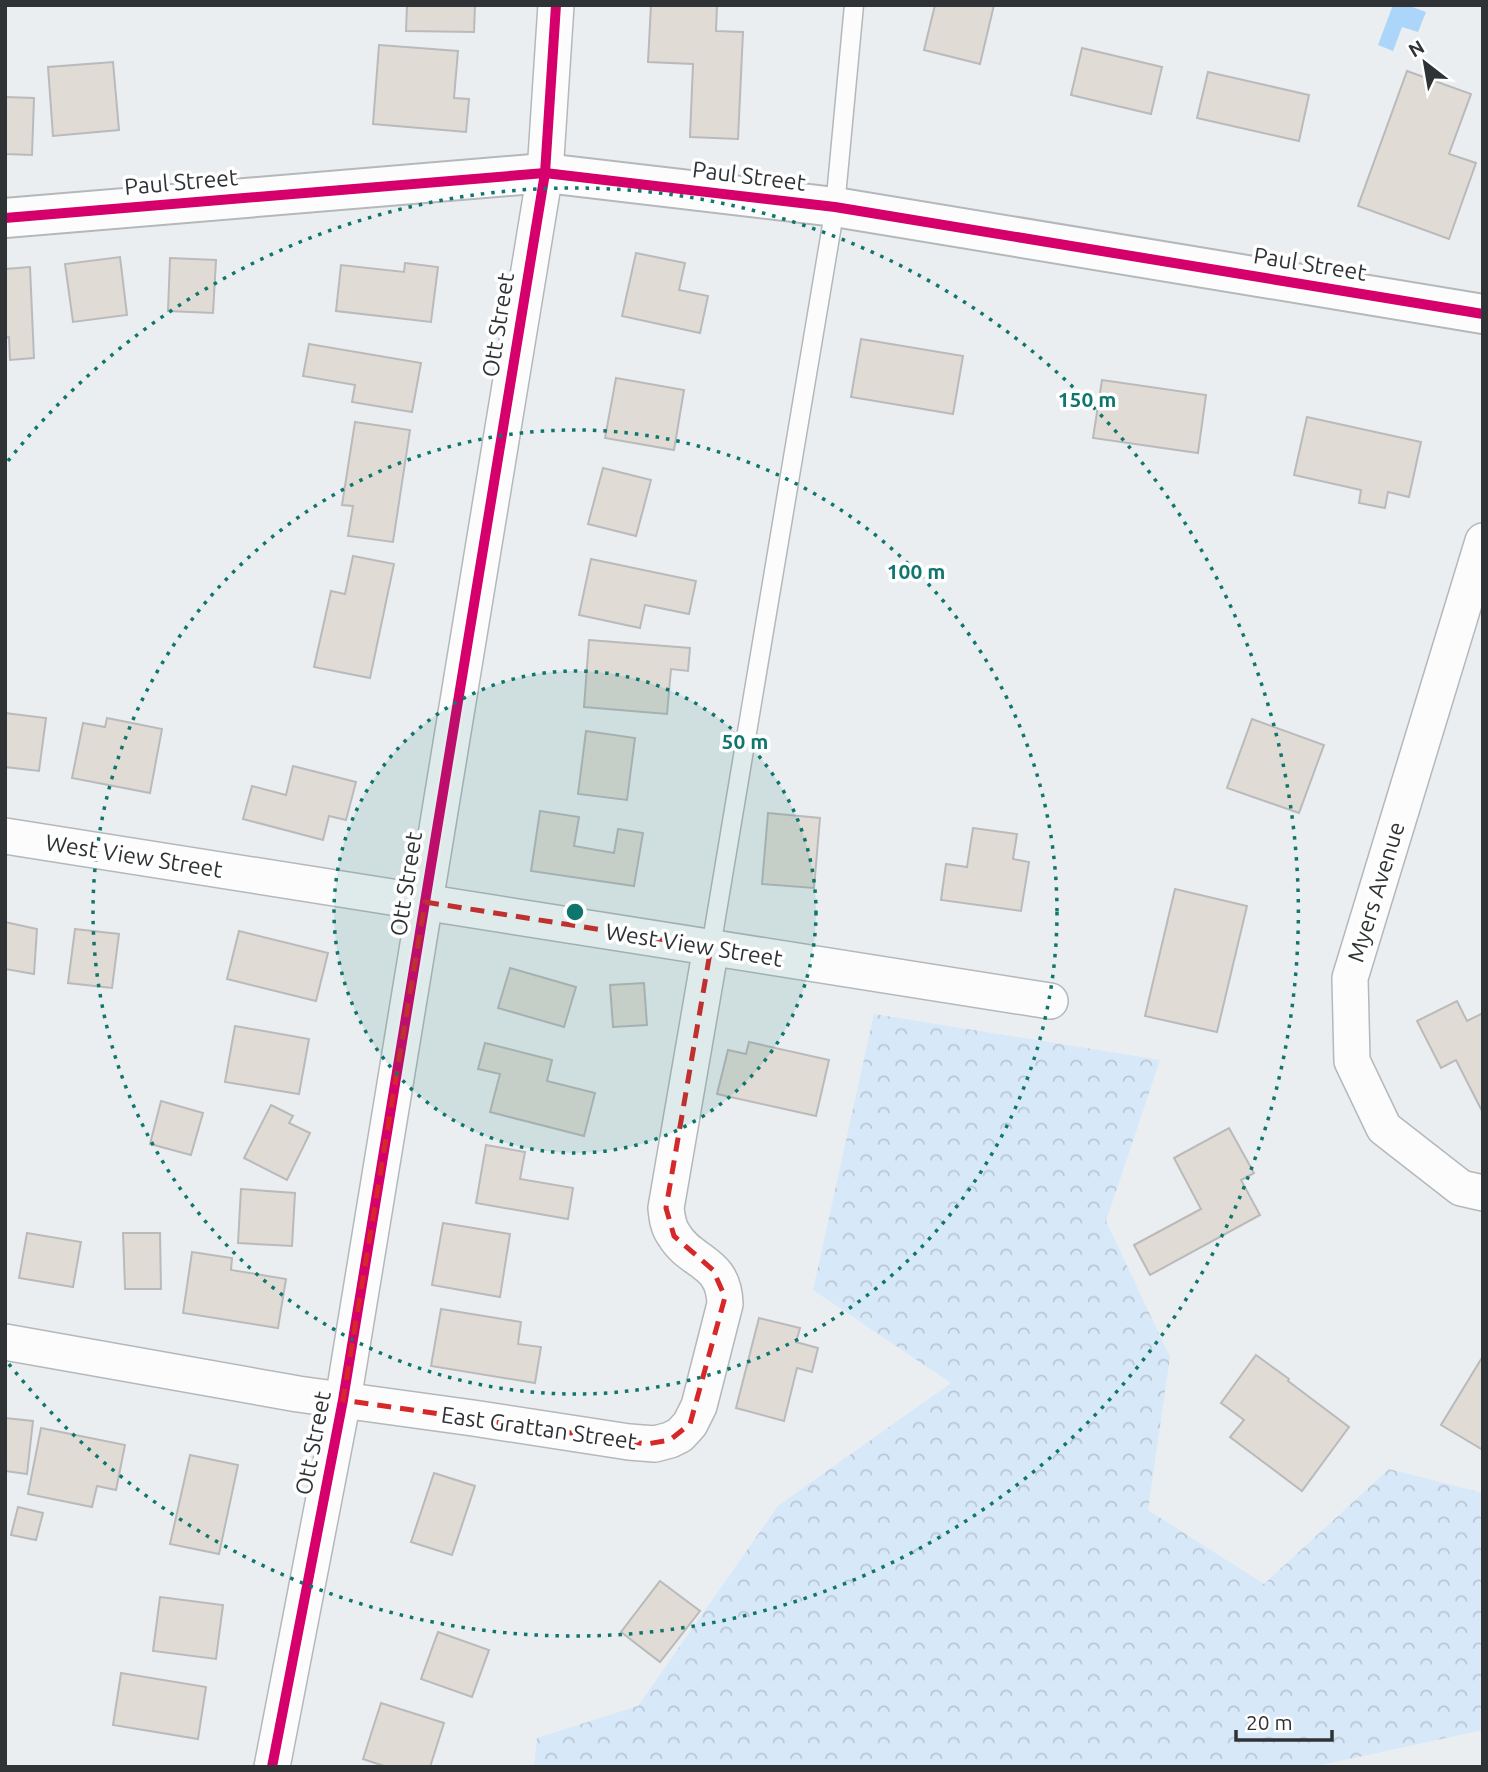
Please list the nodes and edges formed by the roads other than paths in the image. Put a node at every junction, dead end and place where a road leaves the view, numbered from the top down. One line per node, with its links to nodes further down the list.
1 (556, 5): 3 (street, Ott Street)
2 (853, 5): 4 (lane)
3 (545, 173): 4 (street, Paul Street); 5 (street, Paul Street); 9 (street, Ott Street)
4 (835, 207): 6 (street, Paul Street); 10 (lane)
5 (5, 218)
6 (1483, 314)
7 (1483, 541): 12 (street, Myers Avenue)
8 (5, 836): 9 (street, West View Street)
9 (425, 902): 10 (street, West View Street); 14 (street, Ott Street)
10 (711, 947): 11 (street, West View Street); 14 (street, East Grattan Street)
11 (1050, 1001)
12 (1483, 1193)
13 (5, 1342): 14 (street, East Grattan Street)
14 (343, 1400): 15 (street, Ott Street)
15 (272, 1767)

